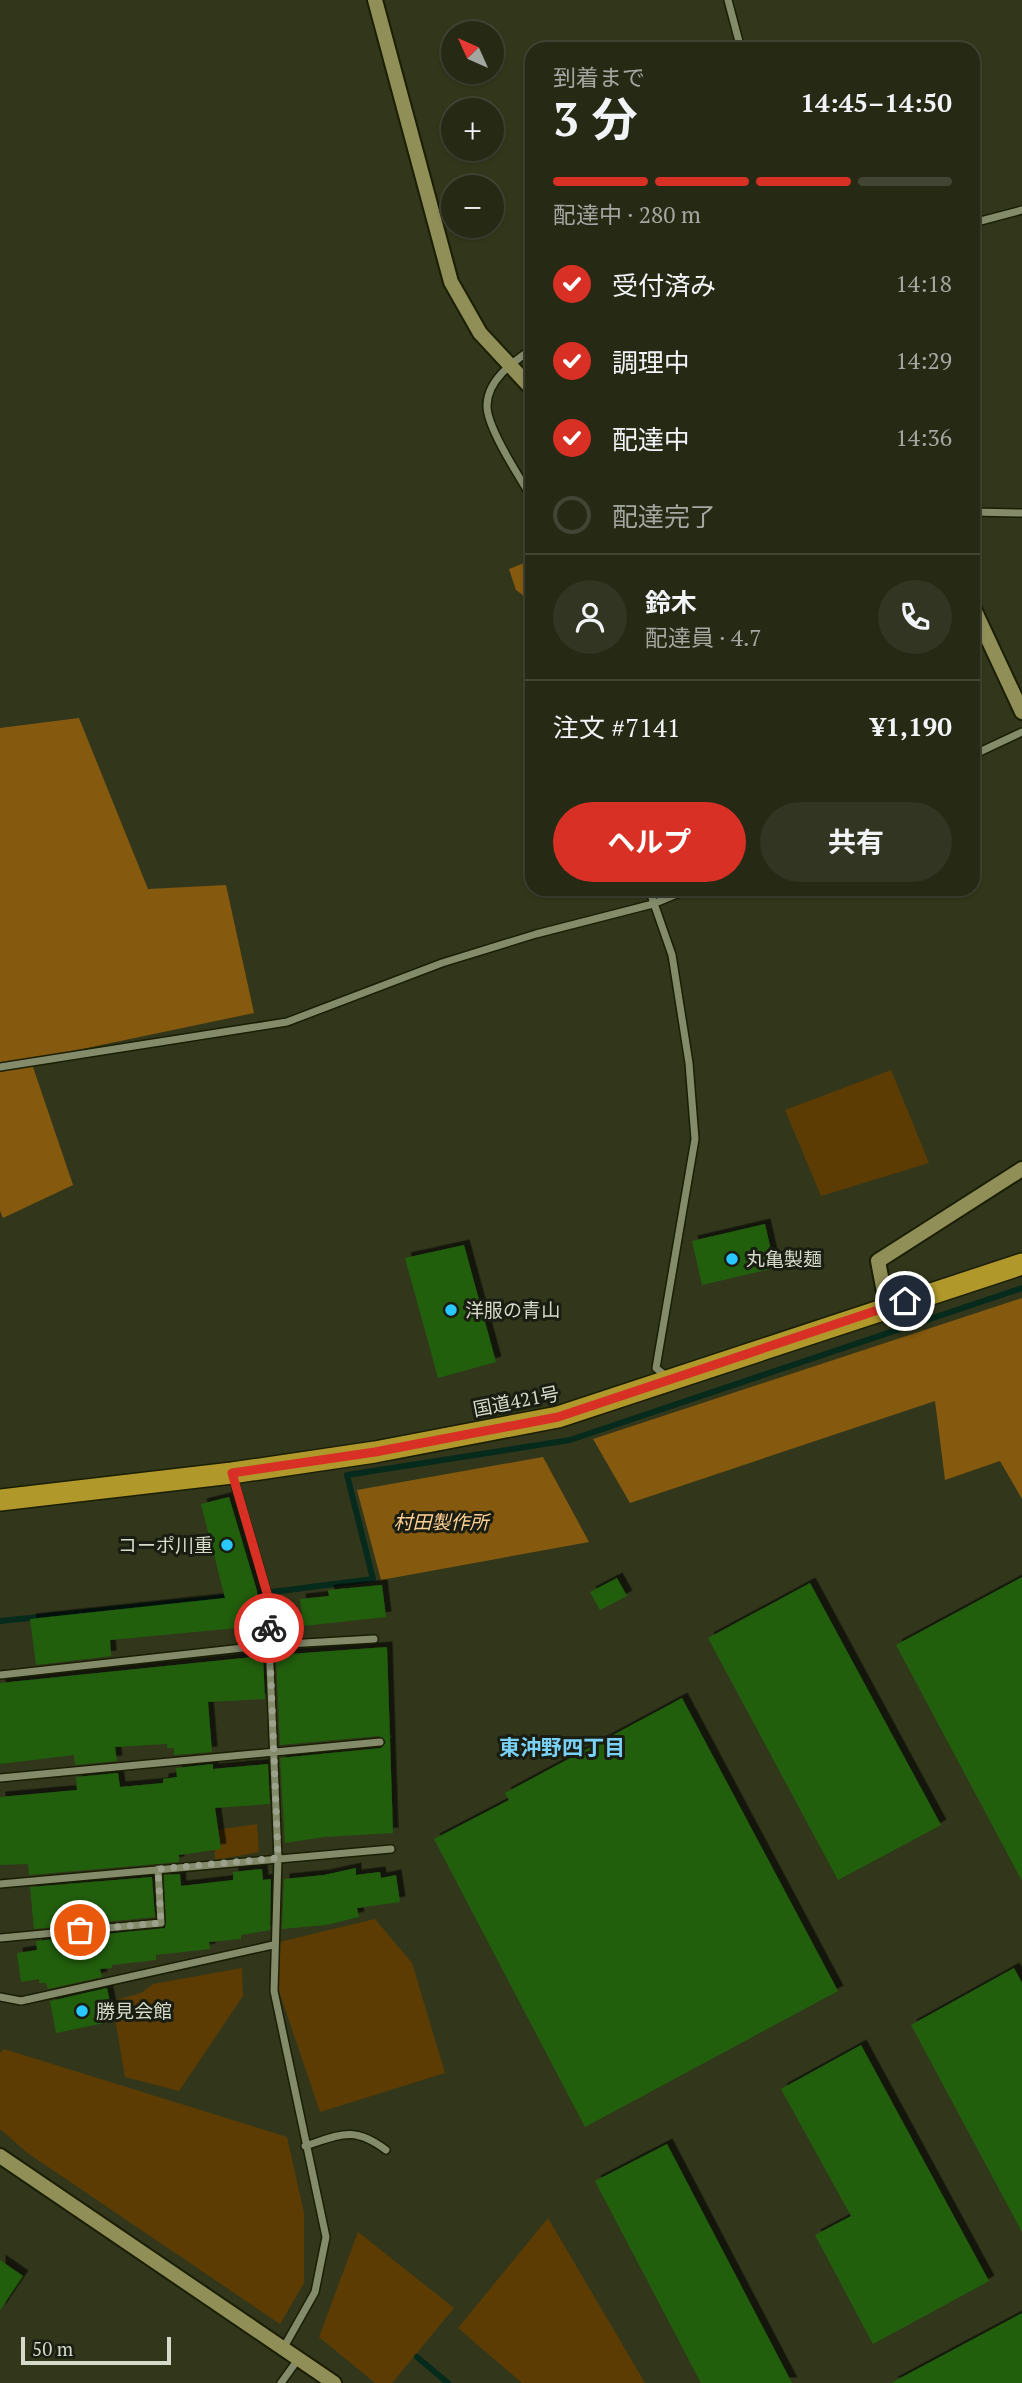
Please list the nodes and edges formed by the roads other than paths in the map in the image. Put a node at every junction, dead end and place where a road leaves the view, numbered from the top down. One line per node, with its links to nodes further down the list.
1 (376, 0): 7 (street)
2 (728, 0): 3 (street)
3 (739, 42)
4 (1022, 210): 5 (street)
5 (980, 221)
6 (525, 354): 7 (street)
7 (508, 366): 8 (street); 9 (street)
8 (525, 382)
9 (525, 485)
10 (980, 512): 11 (street)
11 (1022, 513)
12 (980, 622): 13 (street)
13 (1022, 712)
14 (1022, 732): 15 (street)
15 (980, 752)
16 (651, 896): 18 (street)
17 (672, 896): 18 (street)
18 (653, 904): 19 (street); 23 (street)
19 (0, 1067)
20 (1022, 1169): 22 (street)
21 (1022, 1264): 22 (highway, 国道421号)
22 (887, 1308): 23 (highway, 国道421号)
23 (670, 1380): 24 (highway, 国道421号)
24 (232, 1473): 25 (highway, 国道421号); 27 (street)
25 (0, 1500)
26 (374, 1639): 27 (street)
27 (270, 1645): 28 (street); 30 (street)
28 (0, 1675)
29 (380, 1742): 30 (street)
30 (274, 1752): 31 (street); 33 (street)
31 (0, 1778)
32 (391, 1849): 33 (street)
33 (278, 1858): 34 (street); 37 (street)
34 (158, 1869): 35 (street); 36 (street)
35 (0, 1884)
36 (0, 1938)
37 (273, 1945): 38 (street); 39 (street)
38 (0, 1997)
39 (305, 2146): 40 (street); 42 (street)
40 (386, 2150)
41 (0, 2156): 42 (street)
42 (284, 2347): 43 (street)
43 (299, 2357): 44 (street); 45 (street)
44 (281, 2383)
45 (334, 2383)

